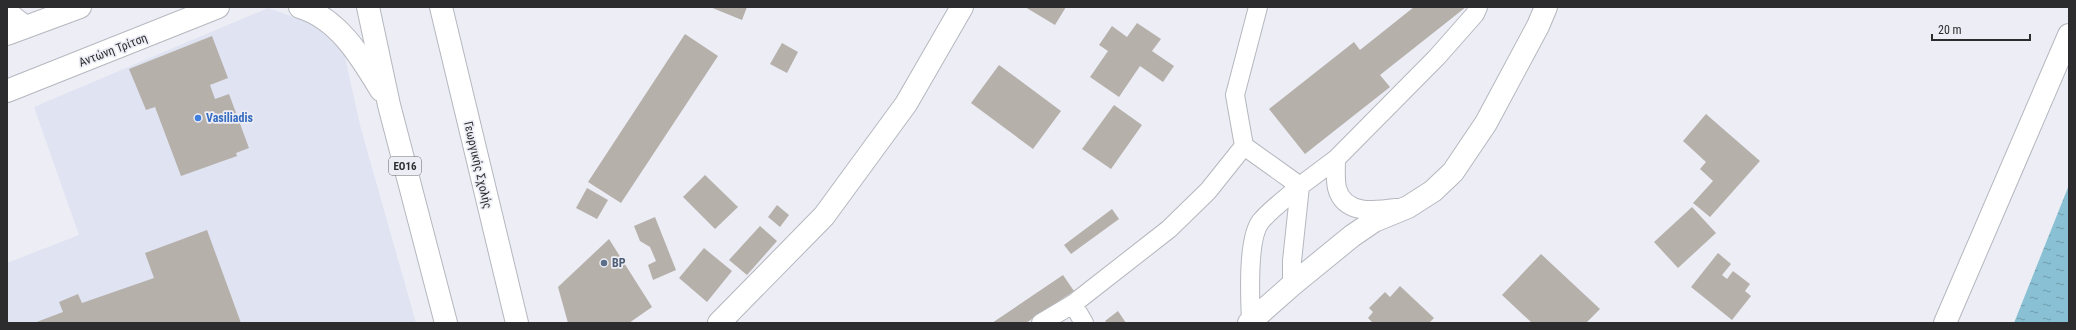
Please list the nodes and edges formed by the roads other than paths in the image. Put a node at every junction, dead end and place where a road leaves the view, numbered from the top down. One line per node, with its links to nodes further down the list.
1 (80, 7): 11 (street)
2 (218, 7): 14 (street, Αντώνη Τρίτση)
3 (300, 7): 15 (street)
4 (368, 7): 15 (street, ΕΟ16)
5 (441, 7): 24 (street, Γεωργικής Σχολής)
6 (962, 7): 25 (street)
7 (1258, 7): 16 (lane)
8 (1478, 7): 17 (lane)
9 (1546, 7): 19 (street)
10 (7, 10): 11 (lane)
11 (27, 26): 12 (street)
12 (7, 34)
13 (2069, 35): 28 (street)
14 (7, 91)
15 (389, 105): 23 (street, ΕΟ16)
16 (1244, 146): 18 (lane); 21 (lane)
17 (1336, 159): 18 (lane); 19 (lane)
18 (1300, 186): 20 (lane); 22 (lane)
19 (1408, 207): 20 (street)
20 (1292, 284): 22 (street)
21 (1073, 304): 26 (lane); 27 (lane)
22 (1250, 322)
23 (446, 323)
24 (517, 323)
25 (719, 323)
26 (1041, 323)
27 (1084, 323)
28 (1945, 323)

